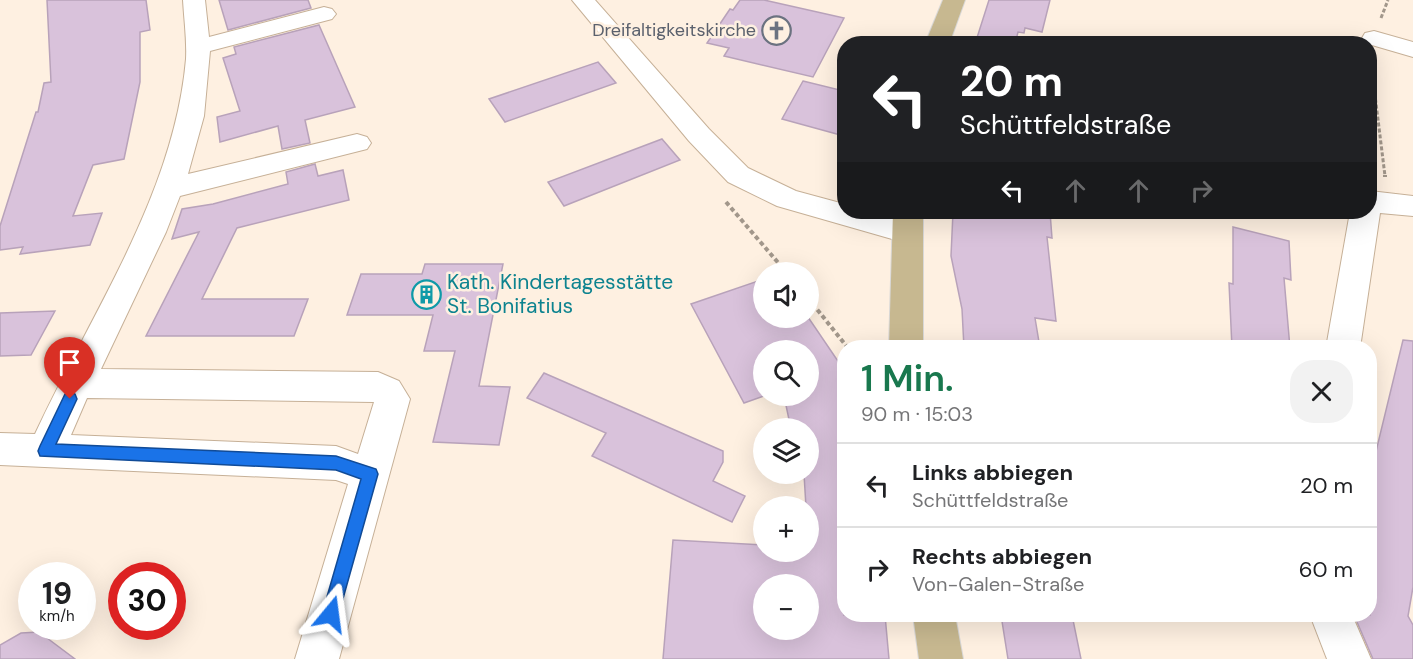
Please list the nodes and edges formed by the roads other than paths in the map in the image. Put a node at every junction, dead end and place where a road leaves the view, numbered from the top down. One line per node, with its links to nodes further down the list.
1 (194, 0): 7 (street)
2 (583, 0): 12 (street)
3 (954, 0): 5 (main road)
4 (324, 14): 7 (street)
5 (940, 36)
6 (1377, 39): 8 (street)
7 (198, 47): 10 (street)
8 (1413, 50)
9 (357, 143): 10 (street)
10 (168, 189): 17 (street)
11 (1384, 205): 16 (street)
12 (837, 209)
13 (891, 219): 14 (street)
14 (907, 222): 15 (main road)
15 (906, 340)
16 (1345, 340)
17 (78, 382): 19 (street); 20 (street)
18 (0, 449): 19 (street)
19 (46, 451): 20 (street)
20 (370, 474): 23 (street)
21 (935, 622): 24 (main road)
22 (1334, 622): 25 (street)
23 (317, 659)
24 (941, 659)
25 (1349, 659)

